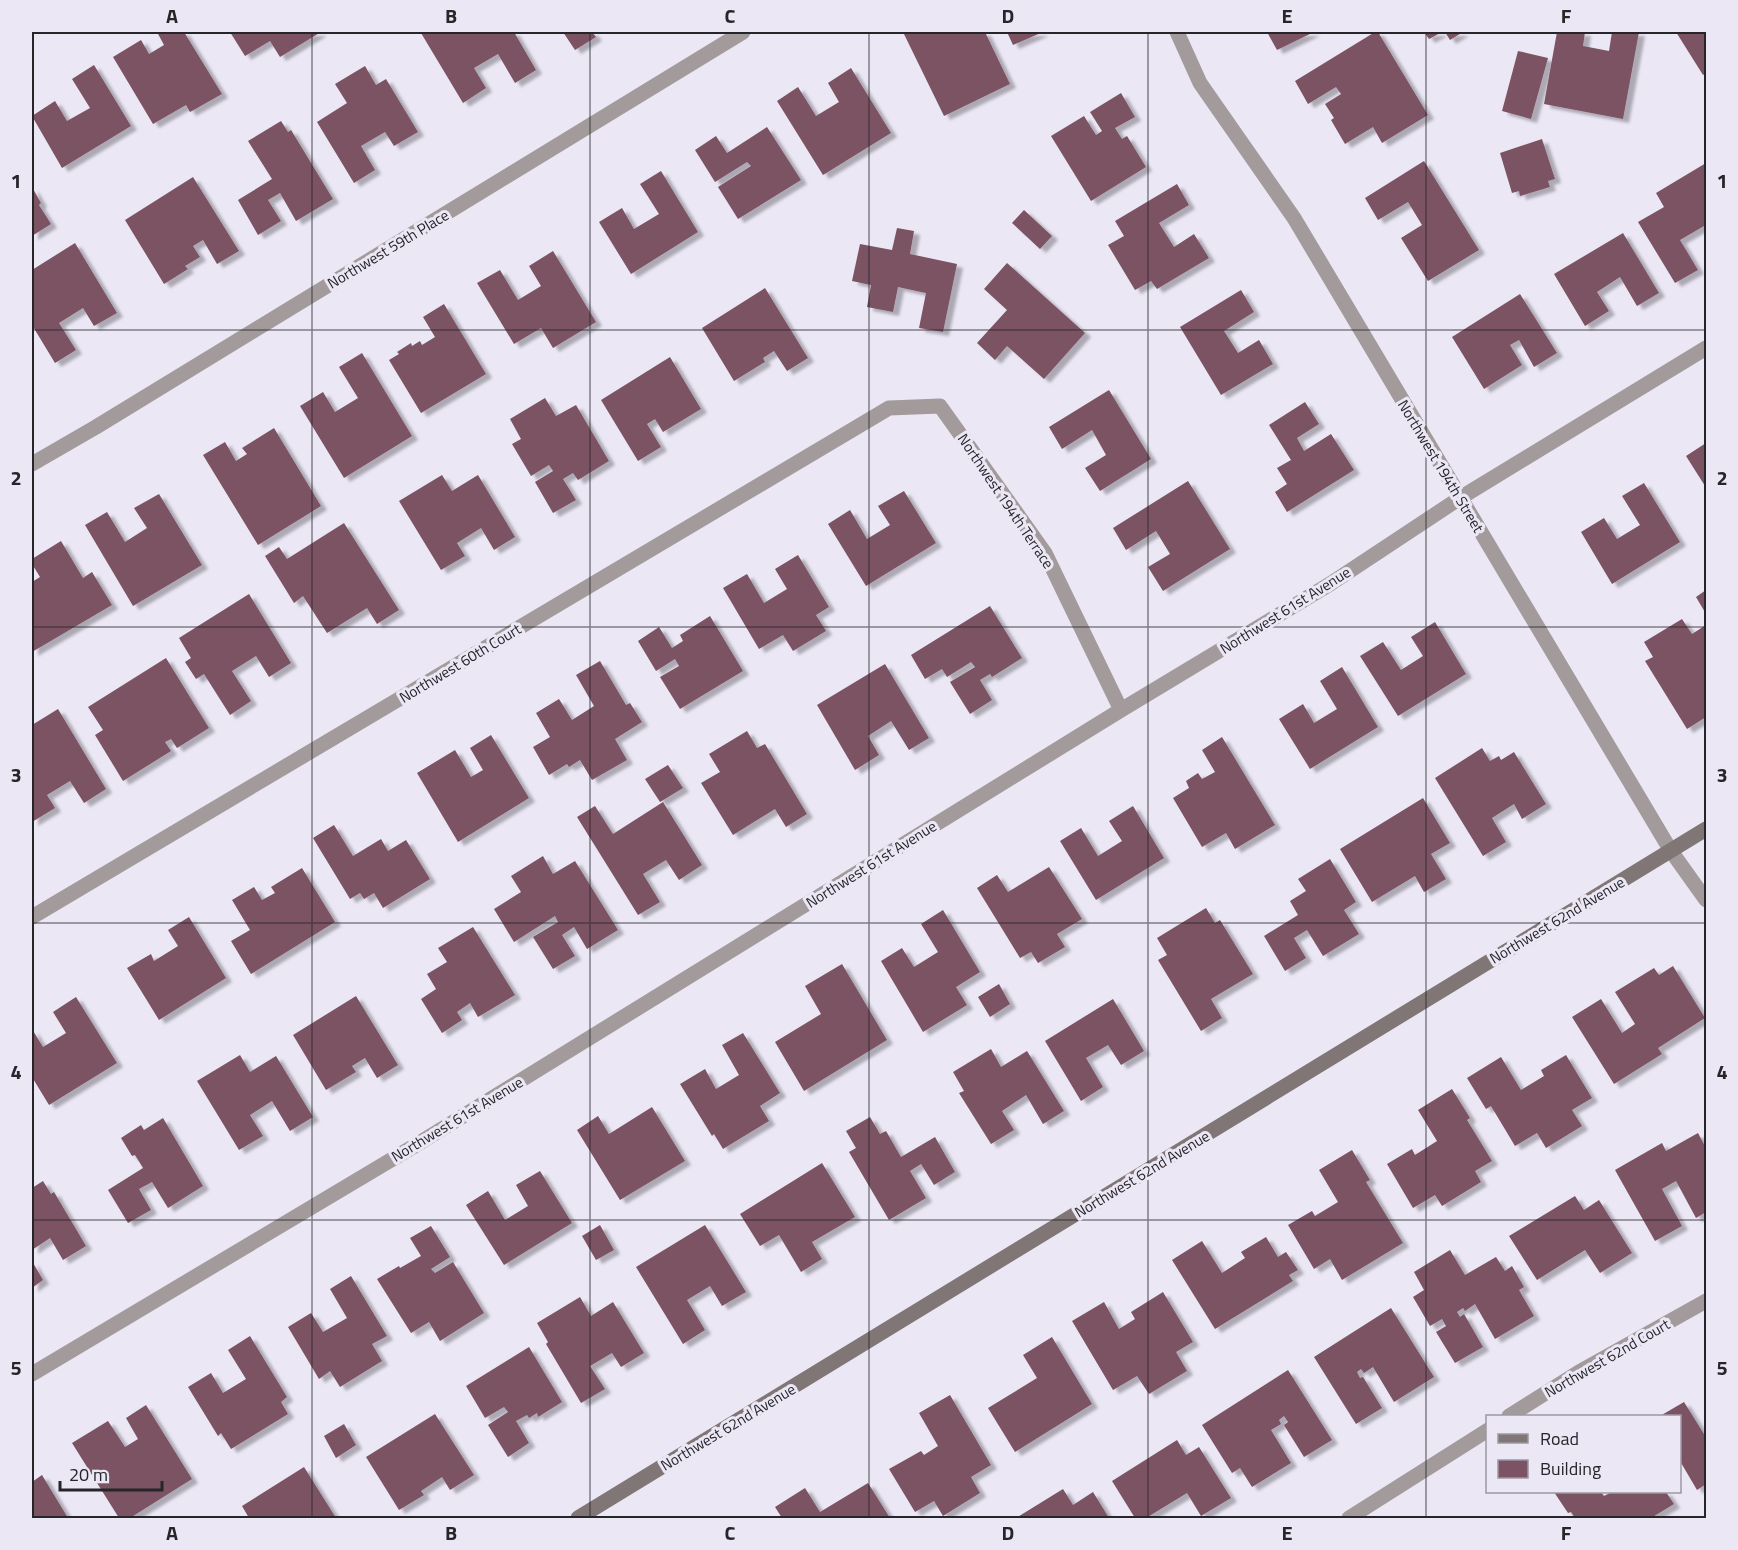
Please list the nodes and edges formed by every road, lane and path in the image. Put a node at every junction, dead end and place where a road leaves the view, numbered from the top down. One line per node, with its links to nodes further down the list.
1 (744, 32): 5 (street, Northwest 59th Place)
2 (1178, 32): 6 (street, Northwest 194th Street)
3 (1707, 348): 6 (street, Northwest 61st Avenue)
4 (889, 408): 7 (street, Northwest 194th Terrace); 11 (street, Northwest 60th Court)
5 (32, 464)
6 (1460, 498): 7 (street, Northwest 61st Avenue); 9 (street, Northwest 194th Street)
7 (1121, 710): 13 (street, Northwest 61st Avenue)
8 (1707, 829): 9 (street, Northwest 62nd Avenue)
9 (1671, 851): 10 (street, Northwest 194th Street); 16 (street, Northwest 62nd Avenue)
10 (1707, 900)
11 (32, 917)
12 (1707, 1301): 14 (street, Northwest 62nd Court)
13 (32, 1374)
14 (1511, 1415)
15 (1486, 1431): 17 (street)
16 (578, 1518)
17 (1349, 1518)

